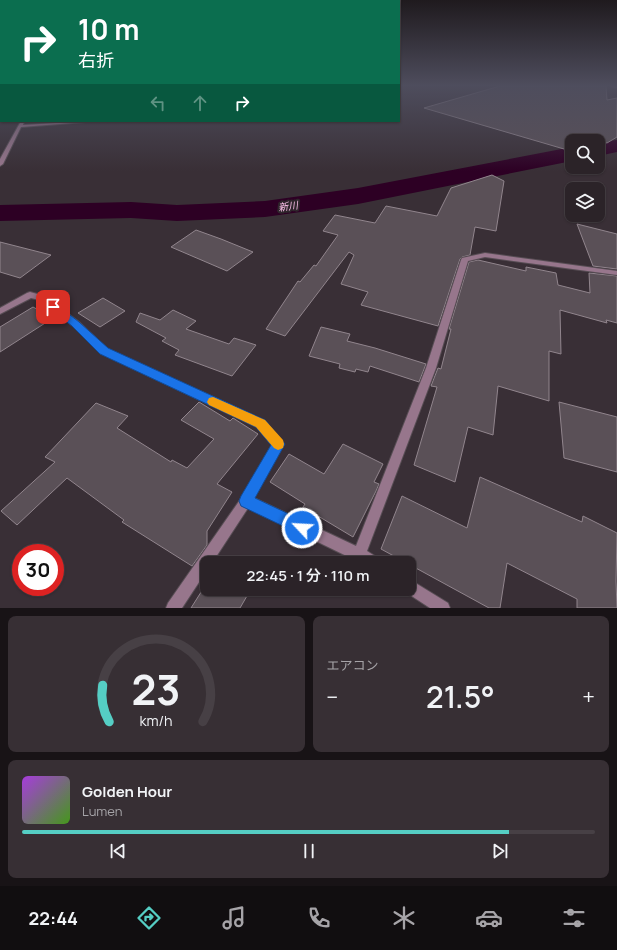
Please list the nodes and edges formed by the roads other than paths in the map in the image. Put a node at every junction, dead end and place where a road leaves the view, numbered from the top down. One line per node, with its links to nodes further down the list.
1 (22, 122): 3 (street)
2 (73, 122): 3 (street)
3 (20, 126): 4 (street)
4 (0, 164)
5 (617, 273): 8 (street)
6 (0, 311): 7 (street)
7 (246, 501): 8 (street); 11 (street)
8 (359, 554): 9 (street)
9 (362, 556)
10 (416, 591): 12 (street)
11 (173, 608)
12 (443, 608)

